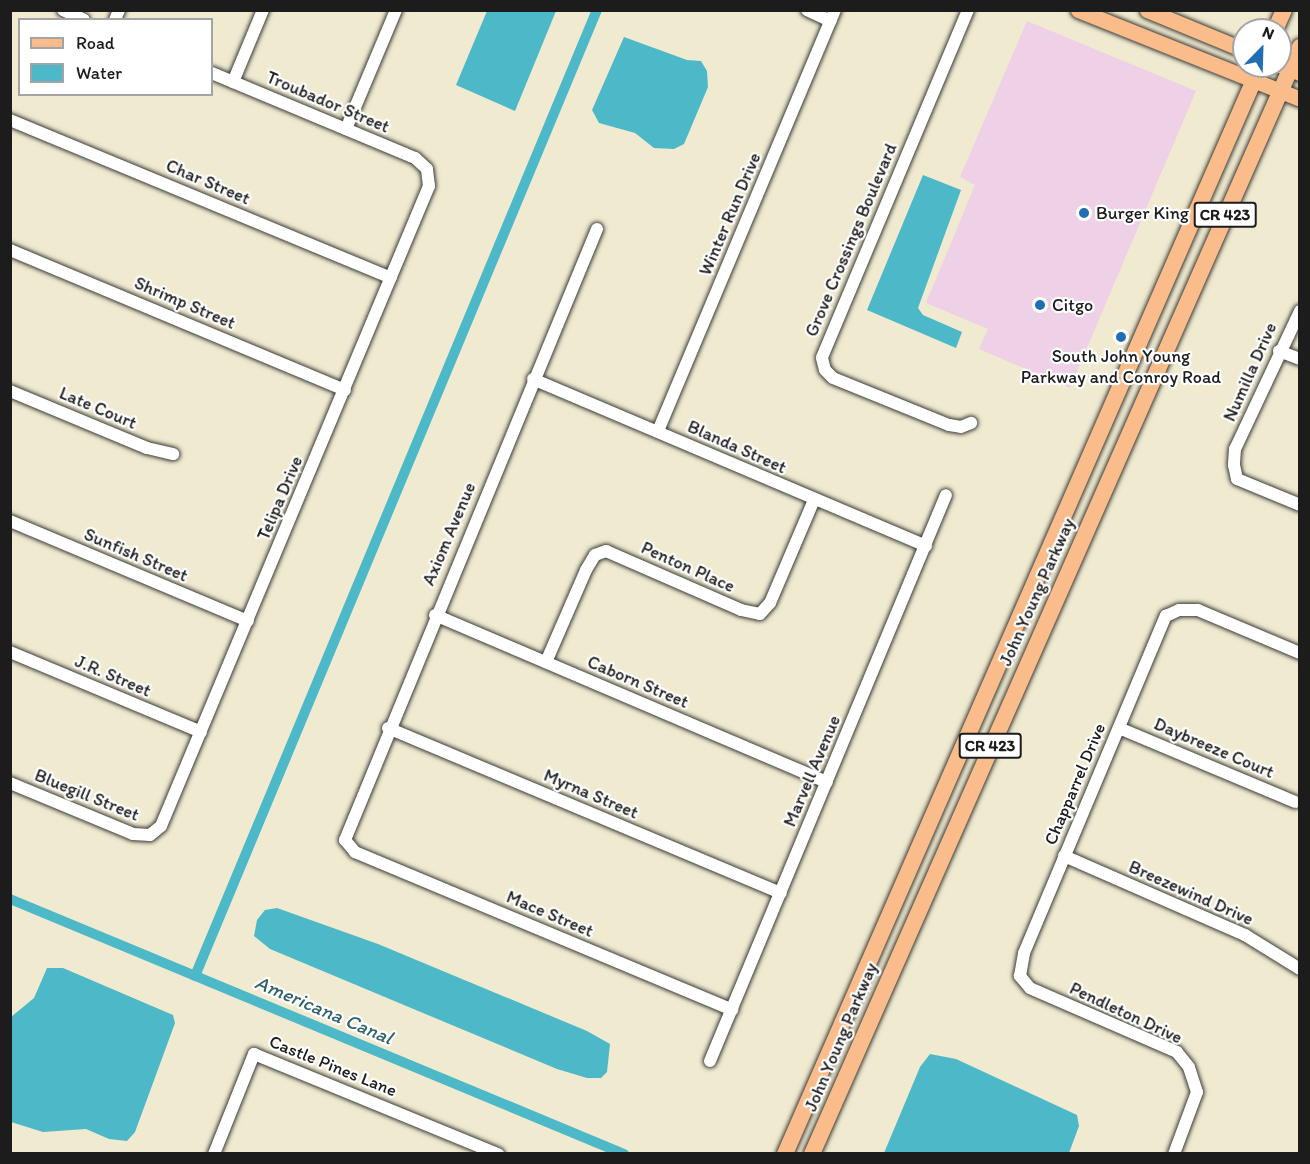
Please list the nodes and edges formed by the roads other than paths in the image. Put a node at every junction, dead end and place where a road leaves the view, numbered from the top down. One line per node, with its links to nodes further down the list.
1 (63, 10): 9 (street)
2 (263, 10): 18 (street)
3 (396, 10): 22 (street)
4 (807, 10): 8 (street)
5 (968, 10): 33 (street, Grove Crossings Boulevard)
6 (1078, 10): 12 (main road)
7 (1147, 10): 10 (main road)
8 (833, 16): 34 (street, Winter Run Drive)
9 (80, 18)
10 (1232, 45)
11 (1299, 47): 13 (highway, John Young Parkway / CR 423)
12 (1232, 64)
13 (1292, 64)
14 (213, 73): 18 (street, Troubador Street)
15 (1255, 78): 56 (highway, John Young Parkway / CR 423)
16 (1263, 78): 19 (main road)
17 (1286, 78): 19 (highway, John Young Parkway / CR 423)
18 (233, 82): 22 (street, Troubador Street)
19 (1280, 91): 20 (main road); 59 (highway, John Young Parkway / CR 423)
20 (1299, 99)
21 (10, 120): 26 (street, Char Street)
22 (346, 129): 23 (street, Troubador Street)
23 (427, 169): 26 (street, Telipa Drive)
24 (597, 229): 30 (street, Axiom Avenue)
25 (10, 250): 31 (street, Shrimp Street)
26 (391, 279): 31 (street, Telipa Drive)
27 (1299, 311): 28 (street, Numilla Drive)
28 (1279, 351): 29 (street); 38 (street, Numilla Drive)
29 (1299, 359)
30 (533, 379): 34 (street, Blanda Street); 41 (street, Axiom Avenue)
31 (345, 390): 42 (street, Telipa Drive)
32 (10, 391): 35 (street, Late Court)
33 (971, 423)
34 (658, 432): 37 (street, Blanda Street)
35 (173, 454)
36 (946, 495): 40 (street, Marvell Avenue)
37 (814, 500): 40 (street, Blanda Street); 45 (street, Penton Place)
38 (1299, 505)
39 (10, 521): 42 (street, Sunfish Street)
40 (926, 546): 49 (street, Marvell Avenue)
41 (435, 615): 45 (street, Caborn Street); 46 (street, Axiom Avenue)
42 (248, 621): 48 (street, Telipa Drive)
43 (10, 652): 48 (street, J.R. Street)
44 (1299, 653): 47 (street, Chapparrel Drive)
45 (546, 662): 49 (street, Caborn Street)
46 (388, 728): 53 (street, Axiom Avenue); 55 (street, Myrna Street)
47 (1119, 728): 51 (street, Daybreeze Court); 54 (street, Chapparrel Drive)
48 (201, 732): 52 (street, Telipa Drive)
49 (827, 782): 55 (street, Marvell Avenue)
50 (10, 783): 52 (street, Bluegill Street)
51 (1295, 802)
52 (150, 835)
53 (356, 852): 60 (street, Mace Street)
54 (1064, 856): 57 (street, Chapparrel Drive); 58 (street, Breezewind Drive)
55 (781, 892): 60 (street, Marvell Avenue)
56 (874, 945): 59 (highway); 64 (highway, John Young Parkway / CR 423)
57 (1024, 953): 66 (street, Pendleton Drive)
58 (1299, 969)
59 (880, 993): 65 (highway, John Young Parkway / CR 423)
60 (732, 1010): 61 (street, Marvell Avenue)
61 (710, 1060)
62 (214, 1154): 63 (street, Castle Pines Lane)
63 (498, 1154)
64 (784, 1154)
65 (812, 1154)
66 (1174, 1154)

